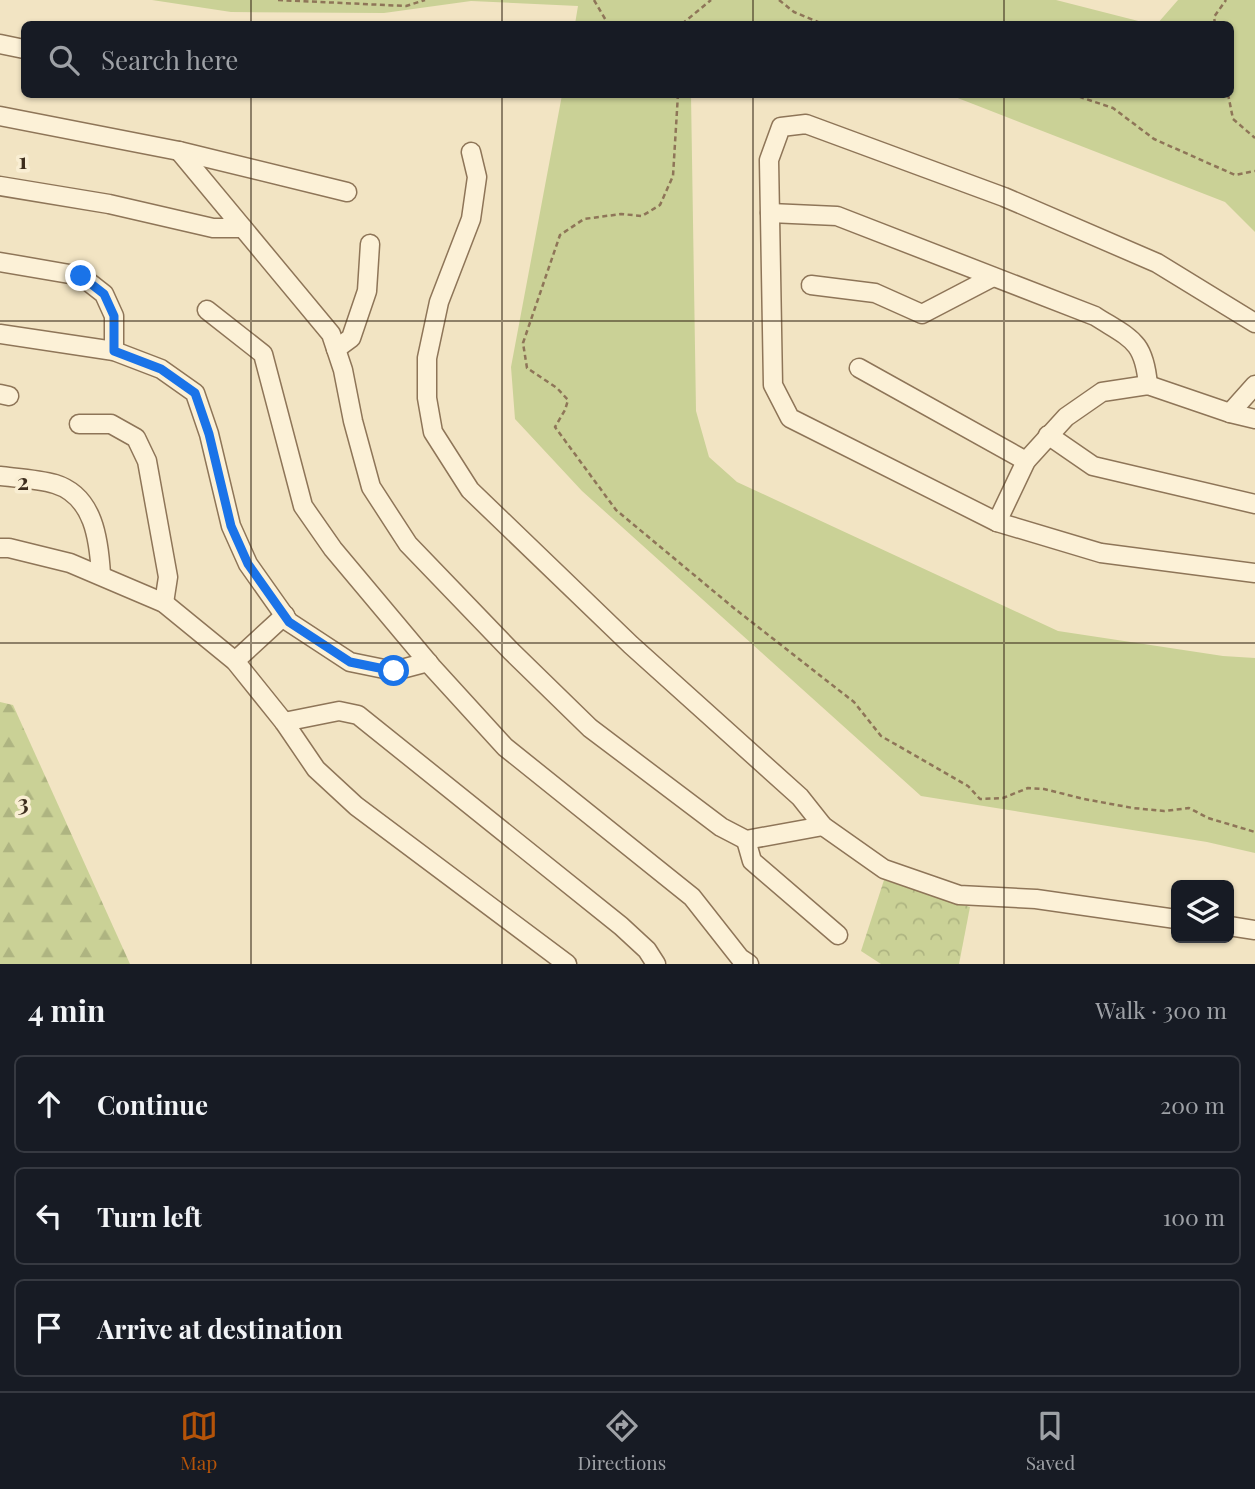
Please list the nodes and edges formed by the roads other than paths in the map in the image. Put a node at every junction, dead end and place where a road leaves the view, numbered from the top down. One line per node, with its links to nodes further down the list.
1 (0, 44): 2 (street)
2 (21, 48)
3 (0, 116): 4 (street)
4 (179, 151): 7 (street); 9 (street)
5 (471, 152): 38 (street)
6 (0, 186): 9 (street)
7 (347, 192)
8 (770, 213): 12 (street); 15 (street); 29 (street)
9 (243, 228): 17 (street)
10 (370, 244): 17 (street)
11 (0, 262): 18 (street)
12 (993, 277): 13 (street); 20 (street)
13 (811, 285)
14 (207, 310): 36 (street)
15 (1255, 323)
16 (0, 334): 18 (street)
17 (336, 349): 39 (street)
18 (114, 351): 34 (street)
19 (859, 368): 26 (street)
20 (1148, 385): 22 (street); 25 (street)
21 (1255, 385): 22 (street)
22 (1230, 413): 23 (street)
23 (1255, 418)
24 (79, 424): 33 (street)
25 (1048, 436): 26 (street); 28 (street)
26 (1026, 461): 29 (street)
27 (0, 476): 32 (street)
28 (1255, 504)
29 (997, 522): 31 (street)
30 (0, 548): 32 (street)
31 (1255, 573)
32 (101, 575): 33 (street)
33 (164, 603): 35 (street)
34 (285, 615): 35 (street); 36 (street)
35 (235, 661): 37 (street)
36 (428, 662): 46 (street)
37 (284, 722): 44 (street); 45 (street)
38 (823, 826): 39 (street); 40 (street)
39 (746, 841): 43 (street)
40 (1171, 918)
41 (1234, 927): 42 (street)
42 (1255, 929)
43 (838, 935)
44 (567, 964)
45 (656, 964)
46 (749, 964)

